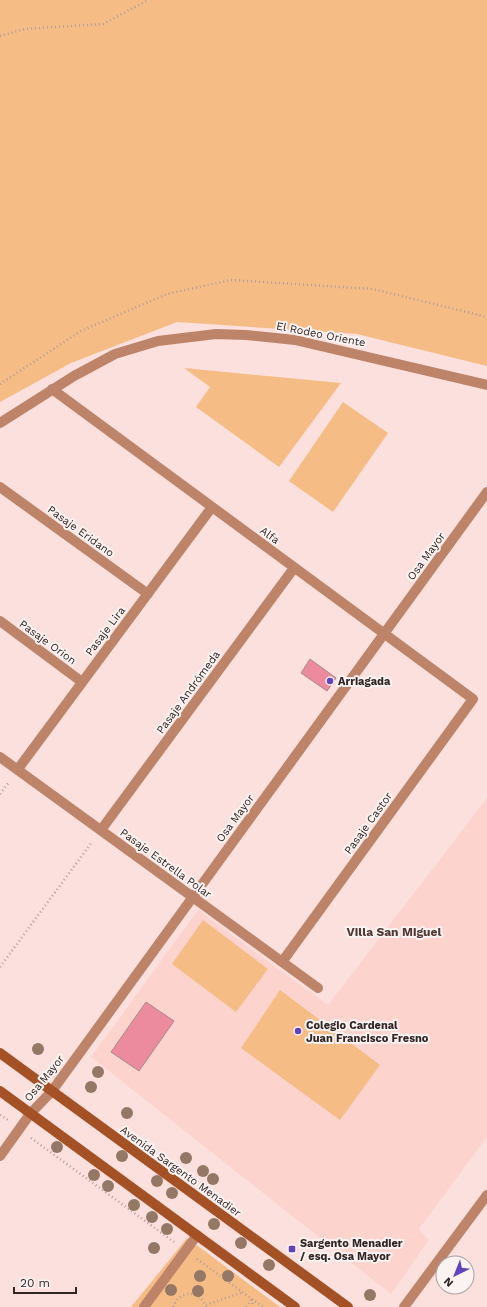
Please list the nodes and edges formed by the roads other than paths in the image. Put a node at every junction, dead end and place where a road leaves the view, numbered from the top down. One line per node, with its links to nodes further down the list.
1 (487, 385): 2 (street, El Rodeo Oriente)
2 (52, 389): 3 (street, El Rodeo Oriente); 6 (street, Alfa)
3 (0, 423)
4 (0, 488): 8 (street, Pasaje Eridano)
5 (487, 492): 10 (street, Osa Mayor)
6 (212, 507): 7 (street, Alfa); 8 (street, Pasaje Lira)
7 (294, 568): 10 (street, Alfa); 15 (street, Pasaje Andrómeda)
8 (148, 594): 11 (street, Pasaje Lira)
9 (0, 621): 11 (street, Pasaje Orion)
10 (384, 634): 12 (street, Alfa); 16 (street, Osa Mayor)
11 (82, 682): 14 (street, Pasaje Lira)
12 (473, 699): 17 (street, Pasaje Castor)
13 (0, 757): 14 (street, Pasaje Estrella Polar)
14 (18, 770): 15 (street, Pasaje Estrella Polar)
15 (101, 830): 16 (street, Pasaje Estrella Polar)
16 (193, 897): 17 (street, Pasaje Estrella Polar); 20 (street, Osa Mayor)
17 (282, 962): 18 (street, Pasaje Estrella Polar)
18 (318, 988)
19 (0, 1053): 20 (street, Avenida Sargento Menadier)
20 (52, 1091): 22 (street, Osa Mayor); 28 (street, Avenida Sargento Menadier)
21 (0, 1092): 22 (street)
22 (30, 1114): 23 (street, Osa Mayor); 25 (street)
23 (0, 1156)
24 (487, 1195): 29 (street)
25 (197, 1235): 26 (street); 27 (street)
26 (144, 1307)
27 (295, 1307)
28 (348, 1307)
29 (404, 1307)

